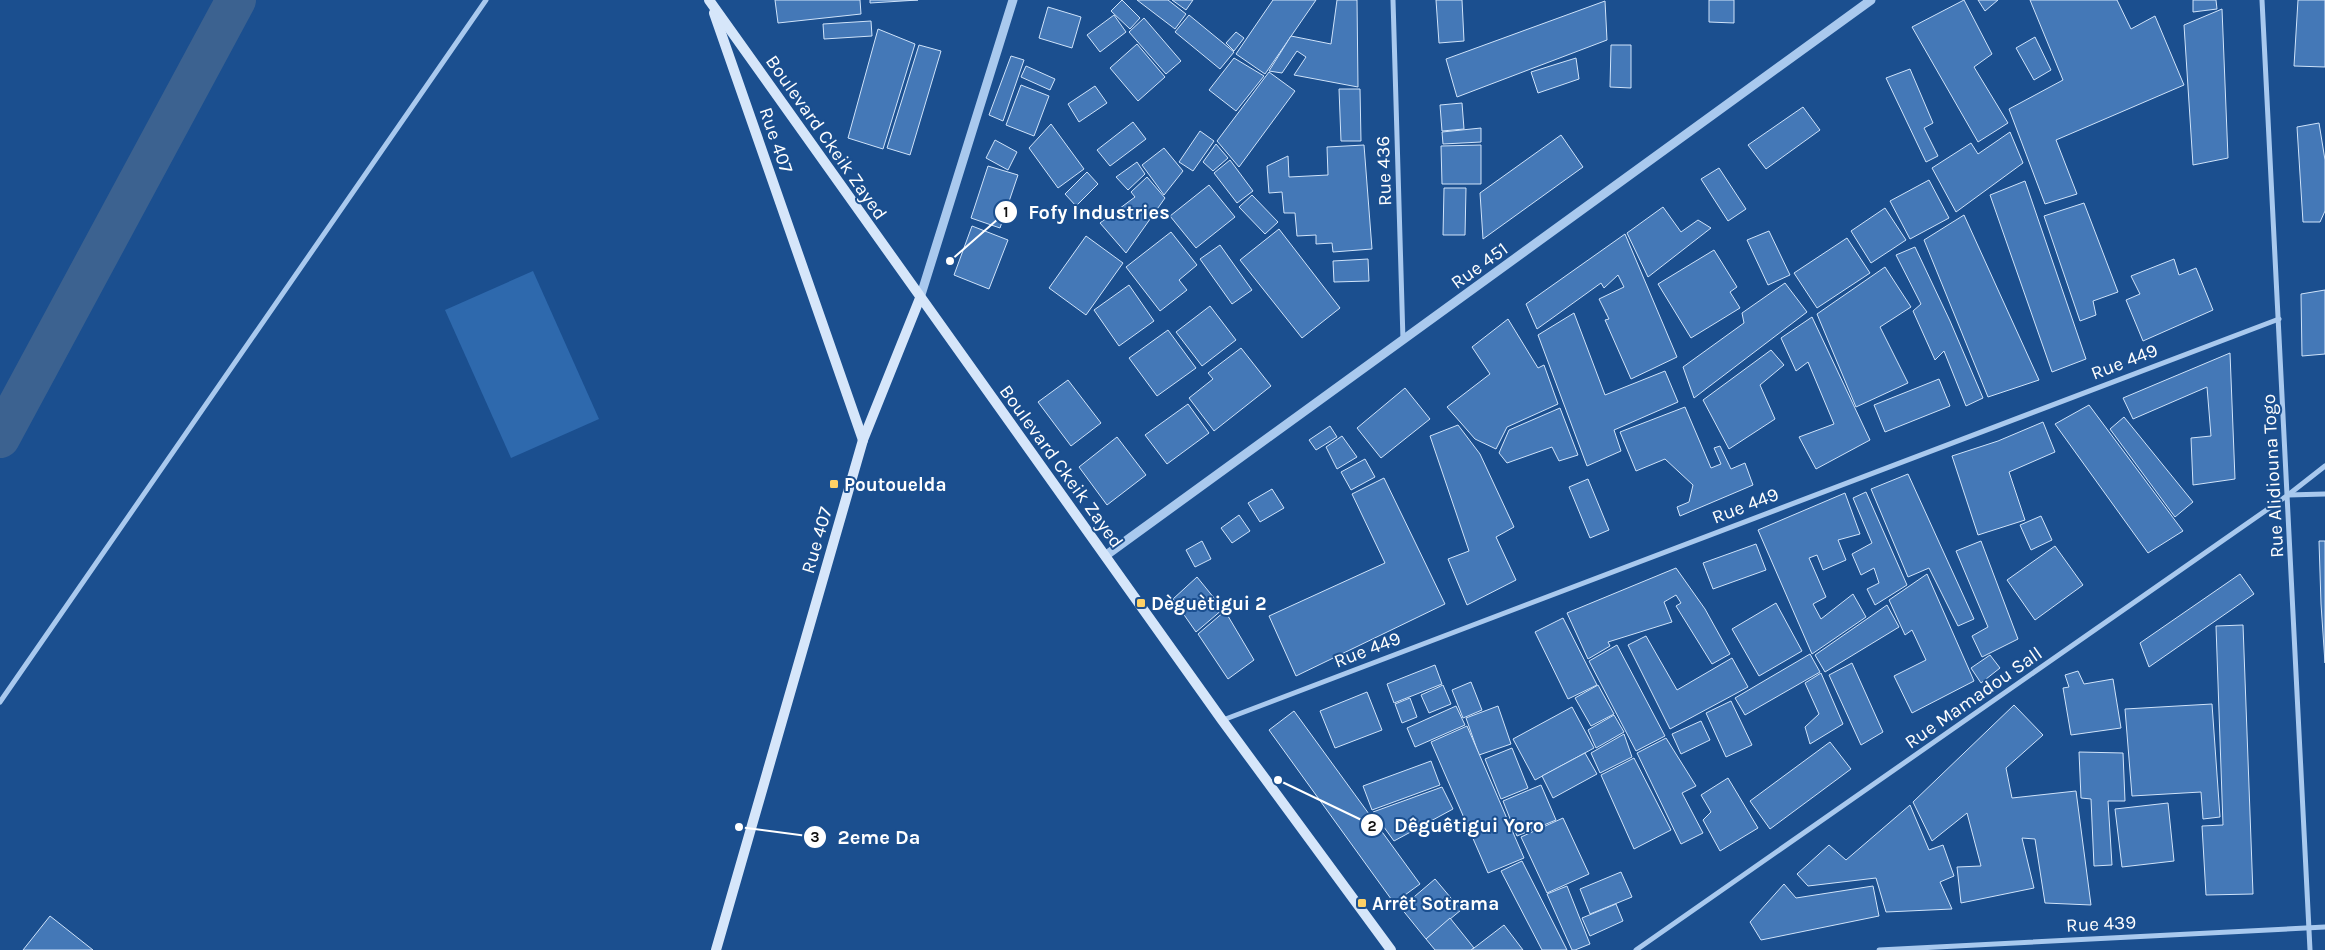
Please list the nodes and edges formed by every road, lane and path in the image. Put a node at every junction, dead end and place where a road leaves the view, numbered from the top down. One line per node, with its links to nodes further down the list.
1 (486, 0): 15 (street)
2 (1013, 0): 7 (street)
3 (1393, 0): 9 (street, Rue 436)
4 (1871, 0): 9 (street, Rue 451)
5 (2262, 0): 8 (street, Rue Alidiouna Togo)
6 (710, 1): 7 (main road, Boulevard Ckeik Zayed); 10 (main road, Rue 407)
7 (920, 298): 10 (main road); 14 (main road, Boulevard Ckeik Zayed)
8 (2279, 318): 13 (street, Rue Alidiouna Togo); 16 (street, Rue 449)
9 (1403, 340): 14 (street, Rue 451)
10 (863, 440): 19 (main road, Rue 407)
11 (2325, 466): 13 (street, Rue Mamadou Sall)
12 (2325, 494): 13 (street)
13 (2288, 495): 18 (street, Rue Alidiouna Togo); 21 (street, Rue Mamadou Sall)
14 (1105, 556): 16 (main road, Boulevard Ckeik Zayed)
15 (0, 702)
16 (1222, 720): 20 (main road, Boulevard Ckeik Zayed)
17 (2325, 927): 18 (street, Rue 439)
18 (2309, 928): 22 (street, Rue 439); 23 (street, Rue Alidiouna Togo)
19 (716, 950)
20 (1391, 950)
21 (1636, 950)
22 (1879, 950)
23 (2310, 950)

